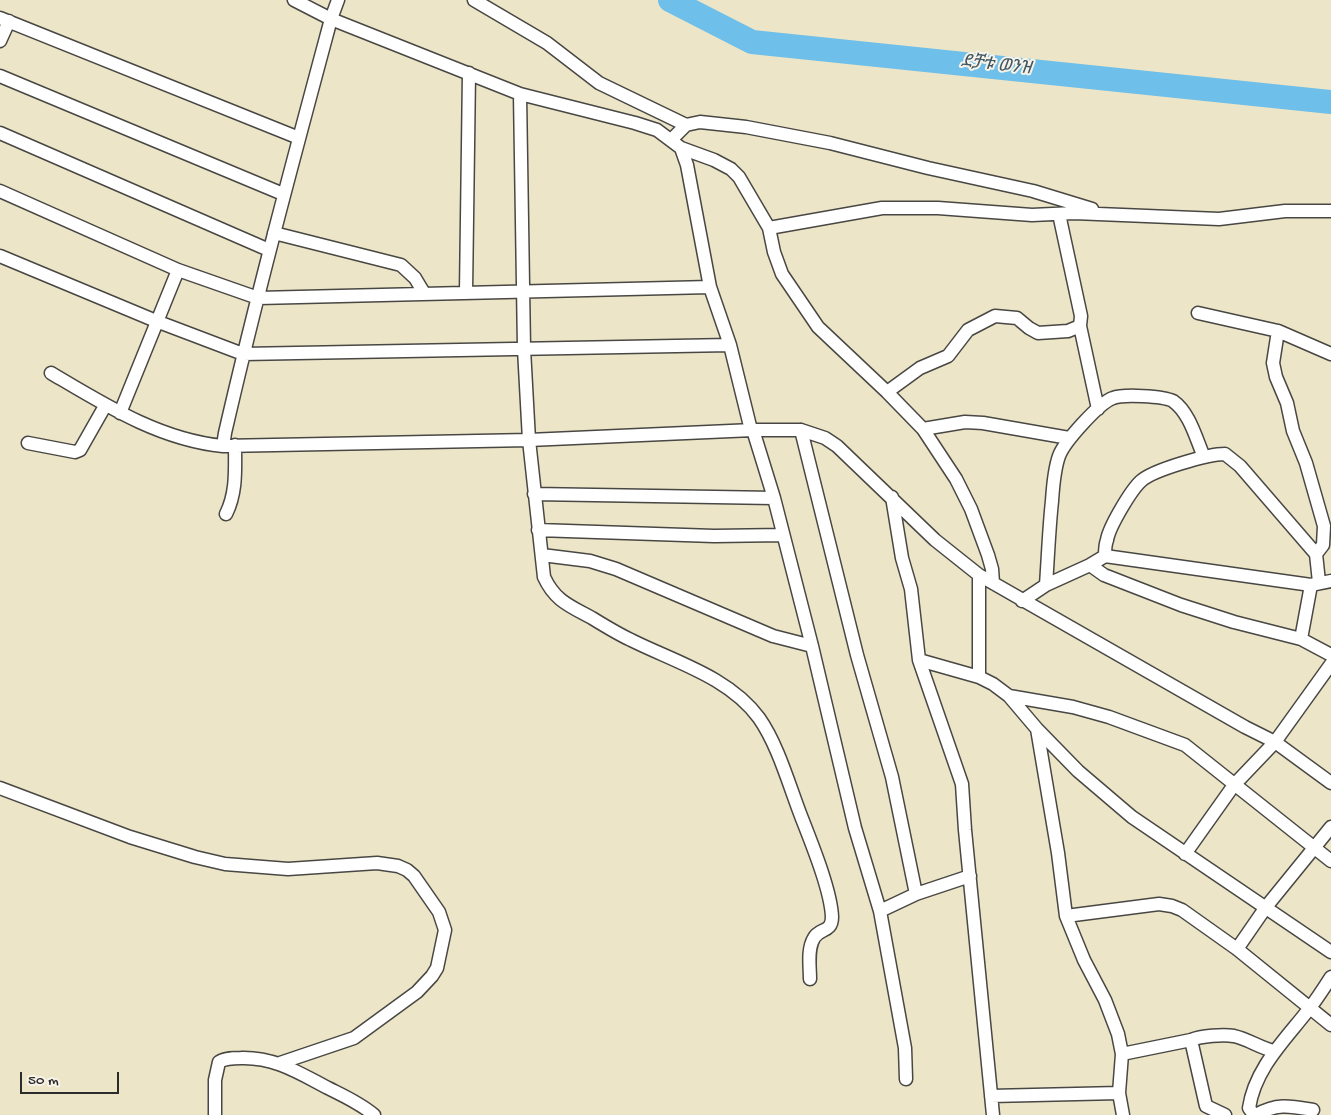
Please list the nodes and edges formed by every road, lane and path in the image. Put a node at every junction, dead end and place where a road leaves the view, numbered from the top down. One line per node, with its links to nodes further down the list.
1 (294, 0): 5 (street)
2 (338, 0): 5 (street)
3 (474, 0): 10 (street)
4 (4, 19): 6 (street); 12 (street)
5 (331, 19): 7 (street); 12 (street)
6 (0, 41)
7 (469, 73): 9 (street); 25 (street)
8 (0, 76): 15 (street)
9 (520, 94): 13 (street); 26 (street)
10 (686, 125): 13 (street); 18 (street)
11 (0, 133): 21 (street)
12 (299, 138): 15 (street)
13 (676, 144): 19 (street); 24 (street)
14 (0, 191): 23 (street)
15 (283, 194): 20 (street)
16 (1331, 211): 18 (street)
17 (1059, 214): 18 (street); 19 (street); 31 (street)
18 (1110, 214)
19 (769, 228): 38 (street)
20 (274, 233): 21 (street); 27 (street)
21 (270, 250): 28 (street)
22 (0, 256): 30 (street)
23 (178, 270): 28 (street); 30 (street)
24 (710, 287): 26 (street); 33 (street)
25 (466, 292): 26 (street); 27 (street)
26 (523, 292): 34 (street)
27 (424, 294): 28 (street)
28 (258, 298): 35 (street)
29 (1198, 313): 32 (street)
30 (156, 321): 35 (street); 41 (street)
31 (1080, 326): 38 (street); 40 (street)
32 (1278, 331): 36 (street); 56 (street)
33 (730, 345): 34 (street); 43 (street)
34 (524, 349): 35 (street); 46 (street)
35 (243, 354): 48 (street)
36 (1331, 354)
37 (51, 373): 39 (street)
38 (888, 392): 42 (street)
39 (105, 406): 41 (street); 47 (street)
40 (1098, 409): 45 (street); 49 (street)
41 (120, 413): 48 (street)
42 (923, 429): 45 (street); 61 (street)
43 (753, 430): 44 (street); 46 (street); 52 (street)
44 (802, 430): 51 (street); 82 (street)
45 (1069, 438): 63 (street)
46 (529, 440): 48 (street); 50 (street)
47 (28, 444)
48 (229, 446): 53 (street)
49 (1204, 457): 56 (street); 58 (street)
50 (534, 494): 52 (street); 54 (street)
51 (892, 497): 60 (street); 68 (street)
52 (774, 498): 55 (street)
53 (226, 514)
54 (538, 530): 55 (street); 57 (street)
55 (783, 535): 66 (street)
56 (1316, 554): 62 (street)
57 (542, 555): 66 (street); 89 (street)
58 (1105, 556): 59 (street); 62 (street)
59 (1090, 565): 63 (street); 65 (street)
60 (979, 575): 61 (street); 70 (street)
61 (993, 583): 64 (street)
62 (1320, 583): 65 (street)
63 (1046, 585): 64 (street)
64 (1022, 600): 73 (street)
65 (1301, 639): 67 (street)
66 (812, 646): 84 (street)
67 (1331, 654)
68 (919, 660): 70 (street); 81 (street)
69 (1331, 664): 73 (street)
70 (979, 677): 71 (street)
71 (1010, 696): 72 (street); 75 (street)
72 (1037, 729): 79 (street); 85 (street)
73 (1275, 742): 74 (street); 75 (street)
74 (1331, 783)
75 (1234, 785): 78 (street); 79 (street)
76 (0, 788): 95 (street)
77 (1331, 826): 78 (street)
78 (1314, 847): 80 (street); 83 (street)
79 (1185, 854): 83 (street)
80 (1331, 861)
81 (970, 876): 82 (street); 98 (street)
82 (916, 894): 84 (street)
83 (1266, 907): 86 (street); 87 (street)
84 (880, 911): 96 (street)
85 (1066, 916): 86 (street); 94 (street)
86 (1236, 949): 90 (street)
87 (1331, 952)
88 (1331, 977): 90 (street)
89 (810, 979)
90 (1310, 1008): 91 (street); 93 (street)
91 (1331, 1024)
92 (1192, 1040): 93 (street); 94 (street); 104 (street)
93 (1274, 1051): 105 (street)
94 (1122, 1054): 97 (street)
95 (280, 1063): 100 (street); 101 (street)
96 (906, 1079)
97 (1119, 1093): 98 (street); 103 (street)
98 (991, 1096): 102 (street)
99 (1313, 1110): 105 (street)
100 (215, 1115)
101 (374, 1115)
102 (993, 1115)
103 (1123, 1115)
104 (1226, 1115)
105 (1255, 1115)

